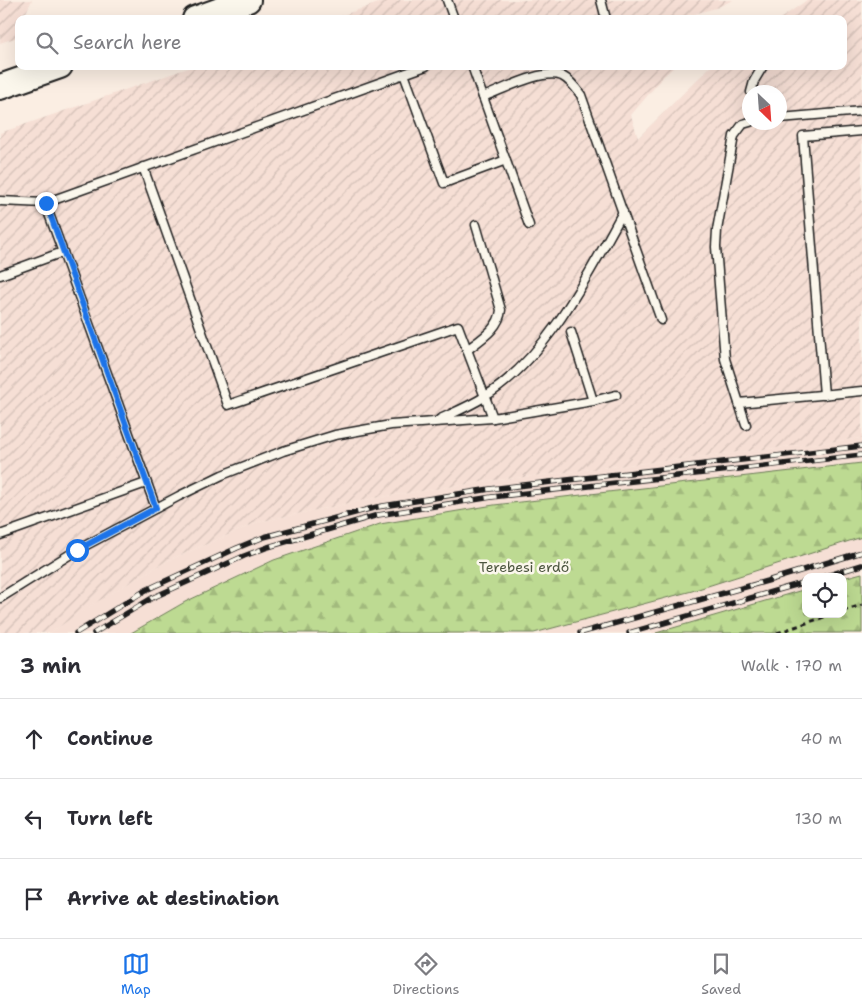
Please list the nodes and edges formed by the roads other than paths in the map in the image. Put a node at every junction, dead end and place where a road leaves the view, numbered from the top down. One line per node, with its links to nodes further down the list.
1 (248, 0): 4 (main road)
2 (447, 0): 5 (lane)
3 (601, 0): 6 (lane)
4 (206, 15)
5 (453, 15)
6 (605, 15)
7 (49, 70): 13 (main road)
8 (415, 70): 11 (lane)
9 (473, 70): 14 (lane)
10 (761, 70): 12 (lane)
11 (404, 74): 19 (lane); 20 (lane)
12 (753, 85)
13 (0, 87)
14 (483, 97): 19 (lane); 23 (lane)
15 (862, 111): 16 (lane)
16 (787, 117)
17 (742, 125): 36 (lane)
18 (862, 131): 33 (lane)
19 (506, 160): 25 (lane)
20 (143, 167): 22 (lane); 30 (lane)
21 (0, 201): 22 (lane)
22 (46, 203): 26 (lane)
23 (623, 212): 28 (lane); 34 (lane)
24 (476, 225): 30 (lane)
25 (529, 225)
26 (63, 252): 27 (lane); 40 (lane)
27 (0, 274)
28 (661, 320)
29 (571, 332): 35 (lane)
30 (467, 350): 34 (lane)
31 (862, 391): 33 (lane)
32 (616, 395): 35 (lane)
33 (824, 395): 36 (lane)
34 (485, 397): 37 (lane); 38 (lane)
35 (593, 401): 37 (lane)
36 (739, 403): 39 (lane)
37 (493, 418): 38 (lane)
38 (434, 422): 41 (lane)
39 (746, 425)
40 (146, 483): 41 (lane); 42 (lane)
41 (156, 508): 43 (lane)
42 (0, 535)
43 (0, 598)

